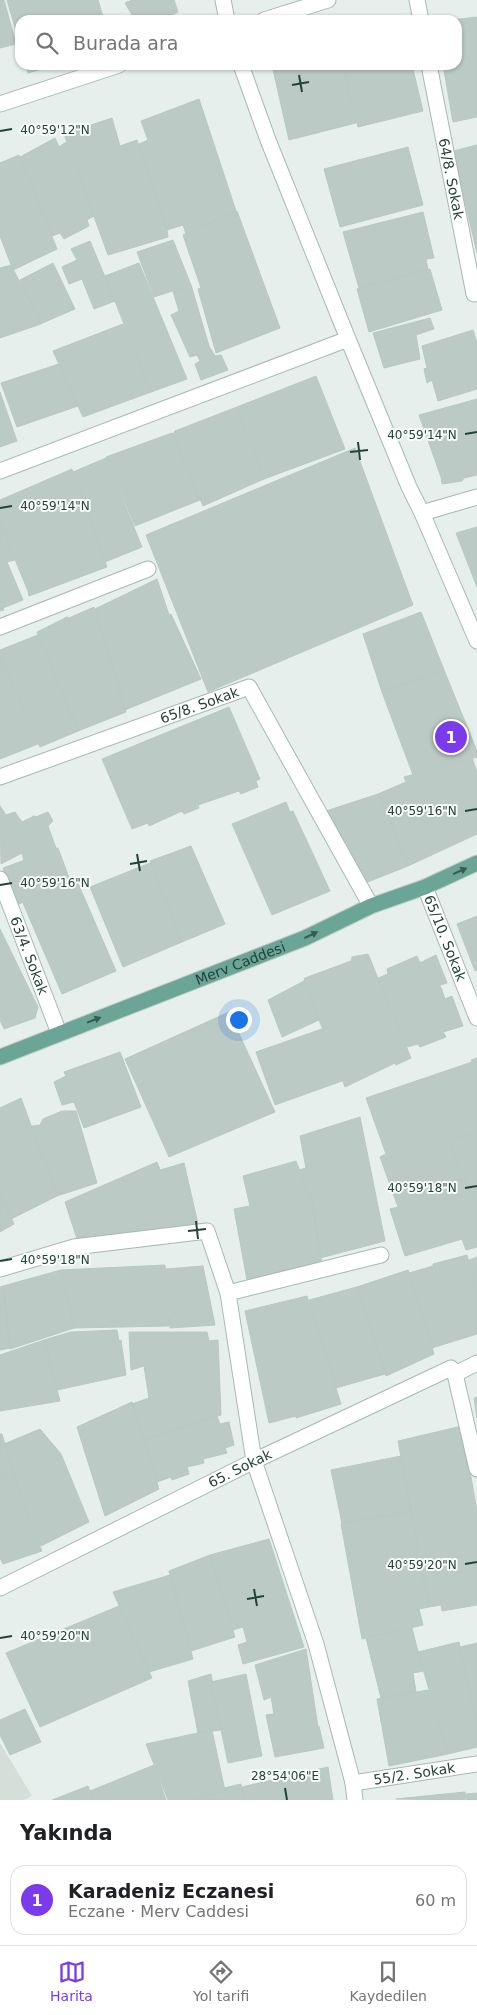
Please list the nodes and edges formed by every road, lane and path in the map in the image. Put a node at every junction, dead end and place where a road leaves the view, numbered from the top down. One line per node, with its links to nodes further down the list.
1 (223, 0): 4 (street)
2 (328, 0): 5 (street)
3 (417, 0): 6 (street)
4 (226, 15)
5 (280, 15)
6 (420, 15)
7 (104, 70): 10 (street)
8 (243, 70): 12 (street)
9 (431, 70): 11 (street, 64/8. Sokak)
10 (0, 104)
11 (474, 294)
12 (348, 340): 13 (street); 15 (street)
13 (0, 471)
14 (477, 497): 15 (street)
15 (422, 513): 18 (street)
16 (148, 569): 17 (street)
17 (0, 627)
18 (477, 641)
19 (0, 778): 23 (street, 65/8. Sokak)
20 (477, 863): 22 (main road, Merv Caddesi, one-way to 20)
21 (0, 879): 25 (street, 63/4. Sokak)
22 (425, 887): 23 (main road, Merv Caddesi); 24 (street, 65/10. Sokak)
23 (370, 906): 25 (main road, Merv Caddesi, one-way to 23)
24 (477, 1018)
25 (59, 1033): 26 (main road, Merv Caddesi)
26 (0, 1057)
27 (381, 1255): 29 (street)
28 (0, 1269): 29 (street)
29 (228, 1293): 32 (street)
30 (477, 1363): 31 (street, 65. Sokak)
31 (455, 1374): 32 (street, 65. Sokak); 33 (street)
32 (254, 1461): 34 (street, 65. Sokak); 36 (street)
33 (477, 1469)
34 (0, 1588)
35 (477, 1764): 36 (street, 55/2. Sokak)
36 (353, 1784): 37 (street)
37 (355, 1800)

